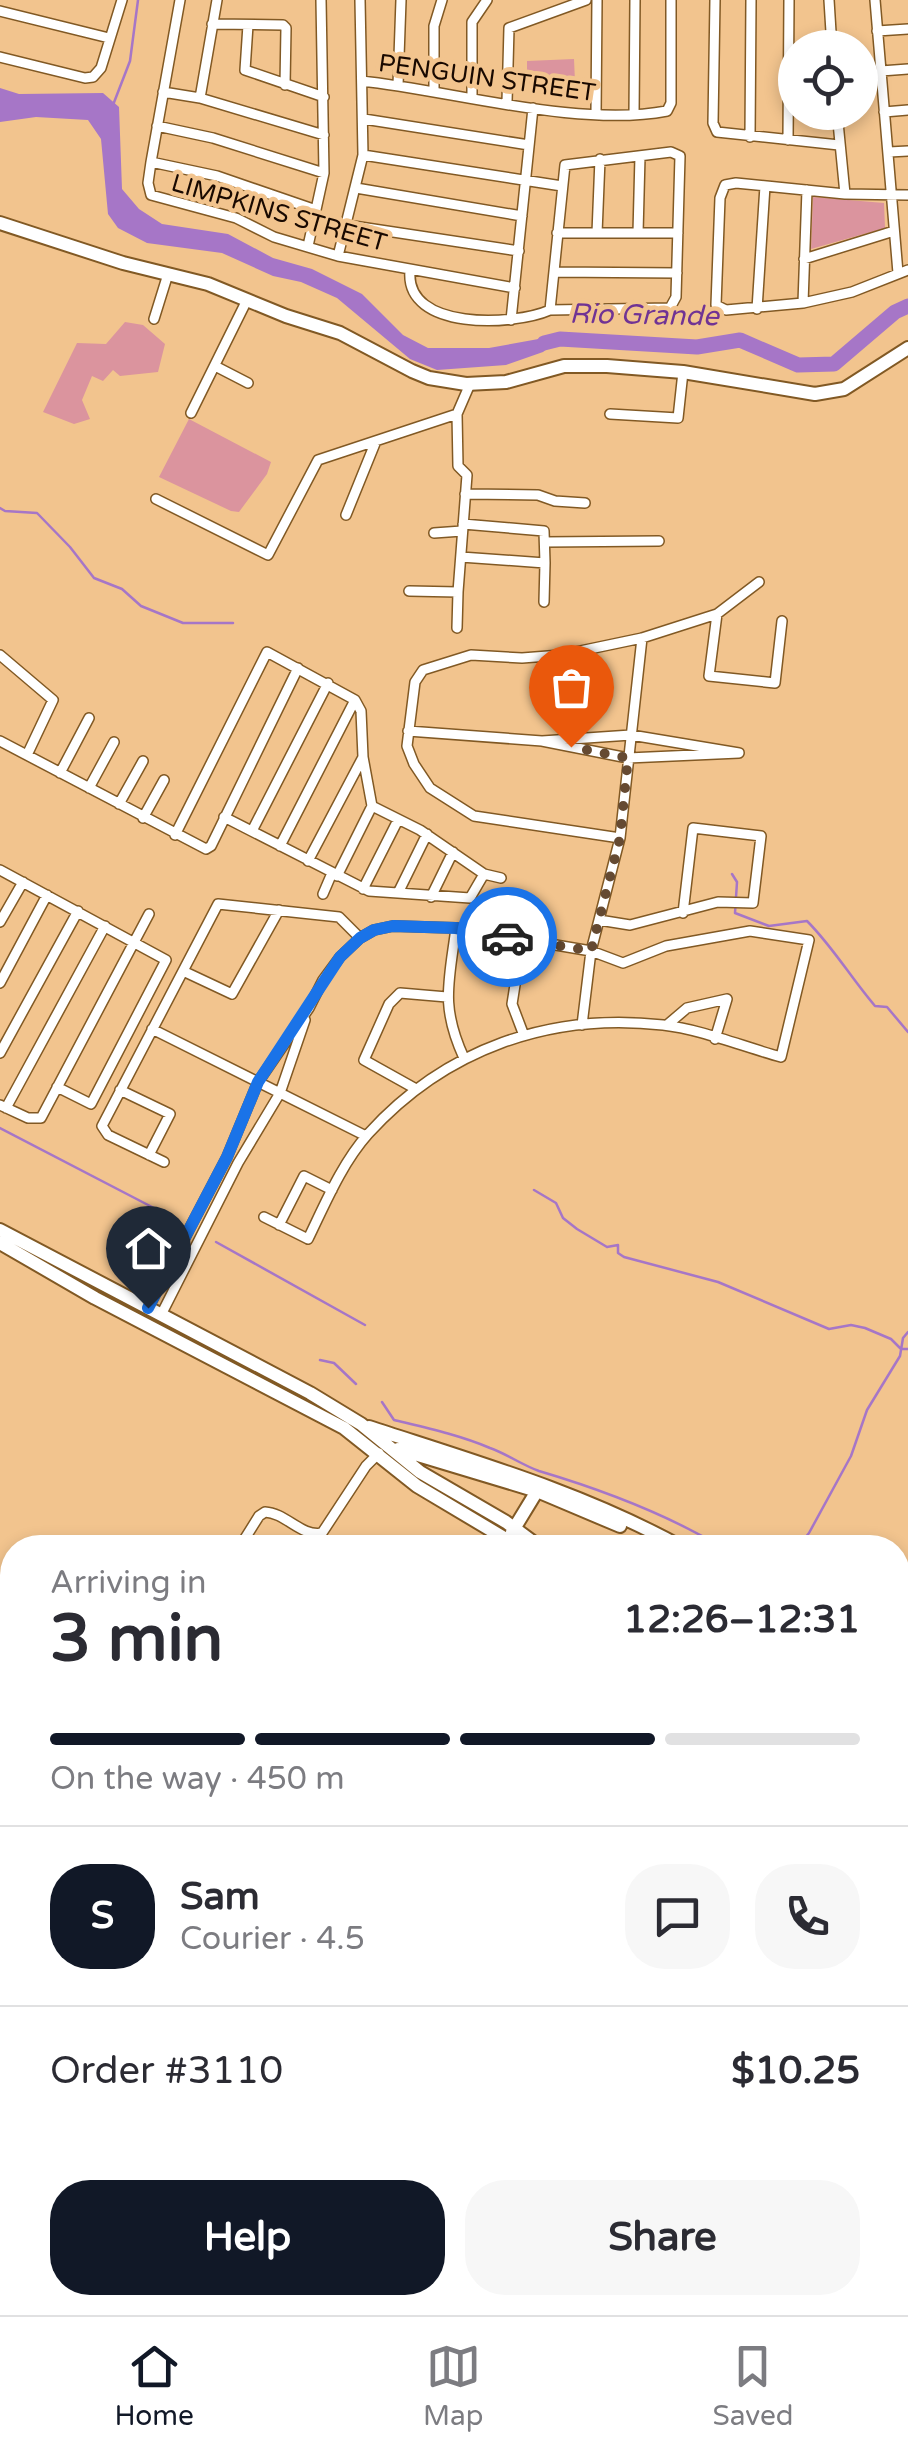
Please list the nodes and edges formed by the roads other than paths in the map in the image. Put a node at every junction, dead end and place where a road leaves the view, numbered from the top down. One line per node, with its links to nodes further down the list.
1 (122, 0): 26 (street)
2 (180, 0): 35 (street)
3 (217, 0): 20 (street)
4 (321, 0): 37 (street)
5 (360, 0): 31 (street)
6 (399, 0): 33 (street)
7 (442, 0): 34 (street)
8 (487, 0): 36 (street)
9 (586, 0): 18 (street)
10 (597, 0): 43 (street)
11 (634, 0): 44 (street)
12 (671, 0): 44 (street, PENGUIN STREET)
13 (715, 0): 49 (street)
14 (752, 0): 49 (street)
15 (788, 0): 50 (street)
16 (829, 0): 23 (street)
17 (875, 0): 24 (street)
18 (556, 4): 39 (street)
19 (0, 11): 26 (street)
20 (212, 24): 21 (street); 38 (street)
21 (248, 24): 32 (street); 32 (street)
22 (908, 28): 25 (street)
23 (831, 30)
24 (877, 30)
25 (878, 31)
26 (110, 38): 28 (street)
27 (878, 44): 30 (street)
28 (0, 57)
29 (908, 69): 30 (street)
30 (880, 71): 42 (street)
31 (362, 81): 33 (street, PENGUIN STREET); 45 (street)
32 (285, 85): 37 (street)
33 (398, 85): 34 (street, PENGUIN STREET)
34 (434, 90): 36 (street, PENGUIN STREET)
35 (163, 92): 38 (street); 46 (street)
36 (472, 96): 39 (street, PENGUIN STREET)
37 (324, 97): 48 (street)
38 (200, 98): 48 (street)
39 (507, 102): 40 (street, PENGUIN STREET)
40 (533, 108): 43 (street, PENGUIN STREET); 51 (street)
41 (908, 110): 42 (street)
42 (884, 112): 54 (street)
43 (596, 114): 44 (street, PENGUIN STREET)
44 (634, 115)
45 (364, 118): 51 (street); 55 (street)
46 (158, 126): 58 (street); 59 (street)
47 (839, 130): 52 (street)
48 (324, 135): 59 (street)
49 (750, 137): 50 (street)
50 (788, 140): 52 (street)
51 (529, 145): 60 (street)
52 (840, 145): 65 (street)
53 (908, 151): 54 (street)
54 (889, 152): 67 (street)
55 (364, 155): 60 (street); 63 (street)
56 (640, 156): 57 (street); 75 (street); 76 (street)
57 (600, 159): 61 (street); 74 (street)
58 (151, 162): 68 (street); 77 (street, LIMPKINS STREET)
59 (324, 174): 68 (street)
60 (526, 180): 61 (street); 69 (street)
61 (562, 186): 73 (street)
62 (765, 186): 64 (street); 89 (street); 89 (street)
63 (356, 188): 69 (street); 70 (street)
64 (807, 190): 65 (street); 80 (street)
65 (846, 194): 67 (street)
66 (908, 195): 67 (street)
67 (893, 196): 72 (street)
68 (316, 210): 77 (street)
69 (522, 216): 78 (street)
70 (347, 225): 78 (street); 79 (street)
71 (2, 228): 85 (main road)
72 (894, 231): 80 (street); 84 (street)
73 (557, 232): 74 (street); 82 (street)
74 (597, 233): 75 (street)
75 (638, 233): 76 (street)
76 (678, 233): 83 (street)
77 (308, 246): 79 (street, LIMPKINS STREET)
78 (519, 251): 86 (street)
79 (338, 256): 81 (street, LIMPKINS STREET)
80 (804, 259): 88 (street)
81 (410, 271): 86 (street, LIMPKINS STREET); 92 (street)
82 (554, 272): 83 (street); 90 (street)
83 (676, 272): 90 (street)
84 (903, 272): 88 (street)
85 (168, 274): 87 (main road); 91 (street)
86 (515, 288): 92 (street)
87 (247, 300): 94 (street); 97 (main road)
88 (803, 303): 89 (street)
89 (758, 309)
90 (550, 310): 92 (street)
91 (154, 319)
92 (511, 320)
93 (908, 348): 95 (main road)
94 (214, 366): 96 (street); 98 (street)
95 (684, 372): 97 (main road); 100 (street)
96 (248, 384)
97 (470, 384): 99 (street)
98 (191, 413)
99 (456, 414): 101 (street); 102 (street)
100 (610, 414)
101 (376, 441): 103 (street); 105 (street)
102 (466, 494): 104 (street); 106 (street)
103 (156, 499)
104 (584, 504)
105 (346, 515)
106 (463, 528): 107 (street); 109 (street); 110 (street)
107 (434, 533)
108 (659, 540): 109 (street)
109 (545, 542): 111 (street)
110 (461, 556): 111 (street); 114 (street)
111 (546, 562): 115 (street)
112 (759, 582): 116 (street)
113 (409, 591): 114 (street)
114 (458, 592): 118 (street)
115 (544, 602)
116 (716, 614): 117 (street); 119 (street)
117 (782, 621)
118 (457, 628)
119 (642, 638): 125 (street); 126 (street)
120 (0, 655): 130 (street)
121 (298, 668): 122 (street); 139 (street); 144 (street)
122 (328, 683): 123 (street); 142 (street)
123 (355, 700): 131 (street); 146 (street)
124 (89, 718): 134 (street)
125 (408, 731): 128 (street); 145 (street)
126 (631, 735): 128 (street); 132 (street); 132 (street)
127 (0, 740): 130 (street)
128 (542, 741): 132 (street)
129 (114, 742): 136 (street)
130 (27, 755): 134 (street)
131 (364, 757): 138 (street); 148 (street)
132 (628, 758): 145 (street)
133 (143, 761): 137 (street)
134 (60, 772): 136 (street)
135 (164, 780): 140 (street)
136 (89, 788): 137 (street)
137 (119, 804): 140 (street)
138 (372, 806): 141 (street); 151 (street)
139 (224, 817): 142 (street); 144 (street)
140 (143, 818): 144 (street)
141 (398, 820): 143 (street); 154 (street)
142 (252, 832): 146 (street)
143 (427, 834): 147 (street); 155 (street)
144 (175, 835)
145 (620, 838): 163 (street)
146 (280, 846): 148 (street)
147 (453, 852): 150 (street); 158 (street)
148 (308, 861): 151 (street)
149 (0, 870): 153 (street)
150 (484, 874): 152 (street); 158 (street)
151 (334, 875): 154 (street); 156 (street)
152 (501, 878)
153 (23, 882): 157 (street); 164 (street)
154 (363, 889): 155 (street)
155 (398, 893): 158 (street)
156 (322, 894)
157 (48, 895): 160 (street); 172 (street)
158 (431, 896)
159 (279, 910): 167 (street); 171 (street); 171 (street)
160 (78, 912): 165 (street); 180 (street)
161 (682, 913): 161 (street); 163 (street)
162 (149, 914): 169 (street)
163 (599, 920): 170 (street)
164 (0, 922)
165 (106, 926): 169 (street); 187 (street)
166 (456, 928): 167 (street); 168 (street); 173 (street)
167 (360, 938): 174 (street)
168 (522, 940): 170 (street); 178 (street)
169 (134, 942): 183 (street); 183 (street)
170 (591, 951): 175 (street); 179 (street)
171 (182, 971): 177 (street)
172 (0, 984)
173 (447, 997): 181 (street); 184 (street)
174 (309, 1008): 182 (street); 186 (street)
175 (582, 1025): 176 (street); 178 (street)
176 (667, 1025): 179 (street); 179 (street)
177 (152, 1030): 182 (street); 185 (street)
178 (523, 1033): 181 (street)
179 (716, 1039)
180 (0, 1054)
181 (464, 1058): 184 (street)
182 (258, 1082): 186 (street); 190 (street)
183 (57, 1087): 187 (street)
184 (416, 1089): 188 (street)
185 (120, 1090): 189 (street); 189 (street)
186 (280, 1093): 188 (street); 192 (street)
187 (3, 1106)
188 (366, 1136): 193 (street)
189 (149, 1155): 191 (street)
190 (227, 1157): 192 (street); 197 (street)
191 (164, 1162)
192 (238, 1163): 197 (street)
193 (332, 1190): 195 (street); 195 (street)
194 (264, 1218): 195 (street)
195 (279, 1225)
196 (1, 1232): 197 (main road); 199 (main road)
197 (154, 1312): 198 (main road)
198 (361, 1424): 199 (main road); 206 (main road)
199 (382, 1450): 200 (main road); 201 (main road); 202 (street)
200 (536, 1491): 201 (main road); 205 (main road)
201 (511, 1532): 203 (main road); 204 (main road)
202 (247, 1535)
203 (513, 1535)
204 (517, 1535)
205 (636, 1535)
206 (657, 1535)

